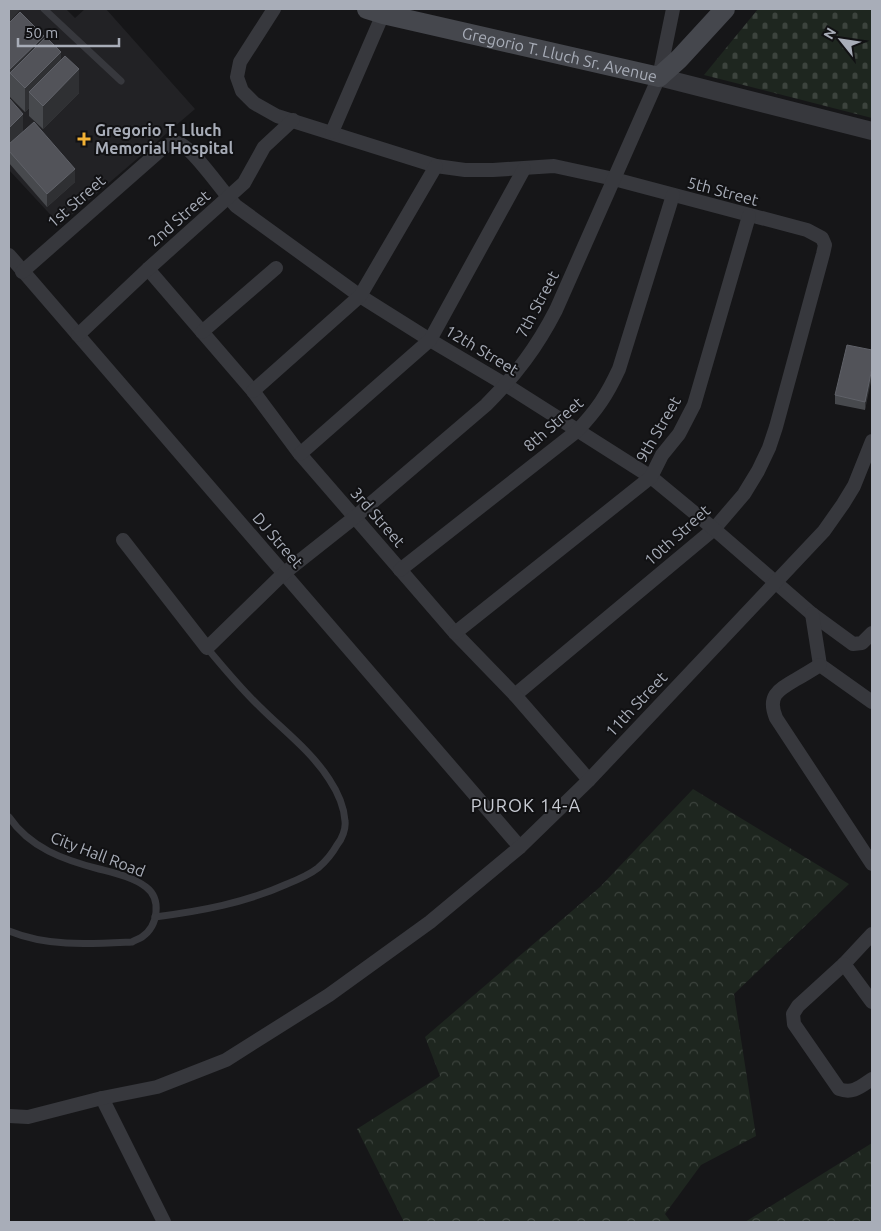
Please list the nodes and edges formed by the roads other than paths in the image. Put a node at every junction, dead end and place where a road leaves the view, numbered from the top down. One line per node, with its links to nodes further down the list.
1 (44, 9): 7 (lane)
2 (274, 9): 8 (street, 5th Street)
3 (673, 9): 6 (street, 7th Street)
4 (725, 9): 6 (main road, Gregorio T. Lluch Sr. Avenue)
5 (375, 12): 6 (main road, Gregorio T. Lluch Sr. Avenue); 10 (street)
6 (659, 77): 9 (street); 14 (street, 7th Street)
7 (121, 81)
8 (293, 120): 10 (street, 5th Street); 16 (street, 2nd Street)
9 (872, 131)
10 (332, 132): 12 (street, 5th Street)
11 (178, 143): 16 (street, 12th Street); 22 (street, 1st Street)
12 (436, 166): 13 (street, 5th Street); 23 (street)
13 (524, 169): 14 (street, 5th Street); 26 (street)
14 (614, 179): 15 (street, 5th Street); 27 (street, 7th Street)
15 (672, 195): 17 (street, 5th Street); 29 (street, 8th Street)
16 (228, 199): 21 (street, 2nd Street); 23 (street, 12th Street)
17 (749, 216): 18 (street, 5th Street); 32 (street, 9th Street)
18 (822, 238): 34 (street, 10th Street)
19 (9, 255): 22 (street, DJ Street)
20 (276, 268): 24 (street)
21 (148, 269): 24 (street, 3rd Street); 25 (street, 2nd Street)
22 (22, 272): 25 (street, DJ Street)
23 (360, 296): 26 (street, 12th Street); 28 (street)
24 (202, 332): 28 (street, 3rd Street)
25 (78, 335): 37 (street, DJ Street)
26 (430, 340): 27 (street, 12th Street); 31 (street)
27 (506, 385): 29 (street, 12th Street); 33 (street, 7th Street)
28 (253, 391): 31 (street, 3rd Street)
29 (577, 431): 32 (street, 12th Street); 36 (street, 8th Street)
30 (872, 441): 38 (street, 11th Street)
31 (300, 454): 33 (street, 3rd Street)
32 (651, 477): 34 (street, 12th Street); 40 (street, 9th Street)
33 (355, 517): 36 (street, 3rd Street); 37 (street, 7th Street)
34 (714, 529): 38 (street, 12th Street); 44 (street, 10th Street)
35 (123, 540): 42 (street)
36 (400, 570): 40 (street, 3rd Street)
37 (283, 574): 42 (street, 7th Street); 48 (street, DJ Street)
38 (774, 582): 39 (street, 12th Street); 46 (street, 11th Street)
39 (812, 614): 41 (street, 12th Street); 43 (street)
40 (455, 633): 44 (street, 3rd Street)
41 (872, 633)
42 (207, 648): 50 (lane)
43 (820, 665): 45 (street); 49 (street)
44 (515, 695): 46 (street, 3rd Street)
45 (872, 702)
46 (589, 780): 48 (street, 11th Street)
47 (9, 817): 50 (lane, City Hall Road)
48 (520, 847): 56 (street, 11th Street)
49 (872, 864)
50 (155, 917): 51 (lane)
51 (9, 931)
52 (872, 934): 53 (street)
53 (844, 964): 54 (street); 55 (street)
54 (872, 1002)
55 (872, 1079)
56 (102, 1098): 57 (street, 11th Street); 58 (street)
57 (9, 1116)
58 (164, 1222)

